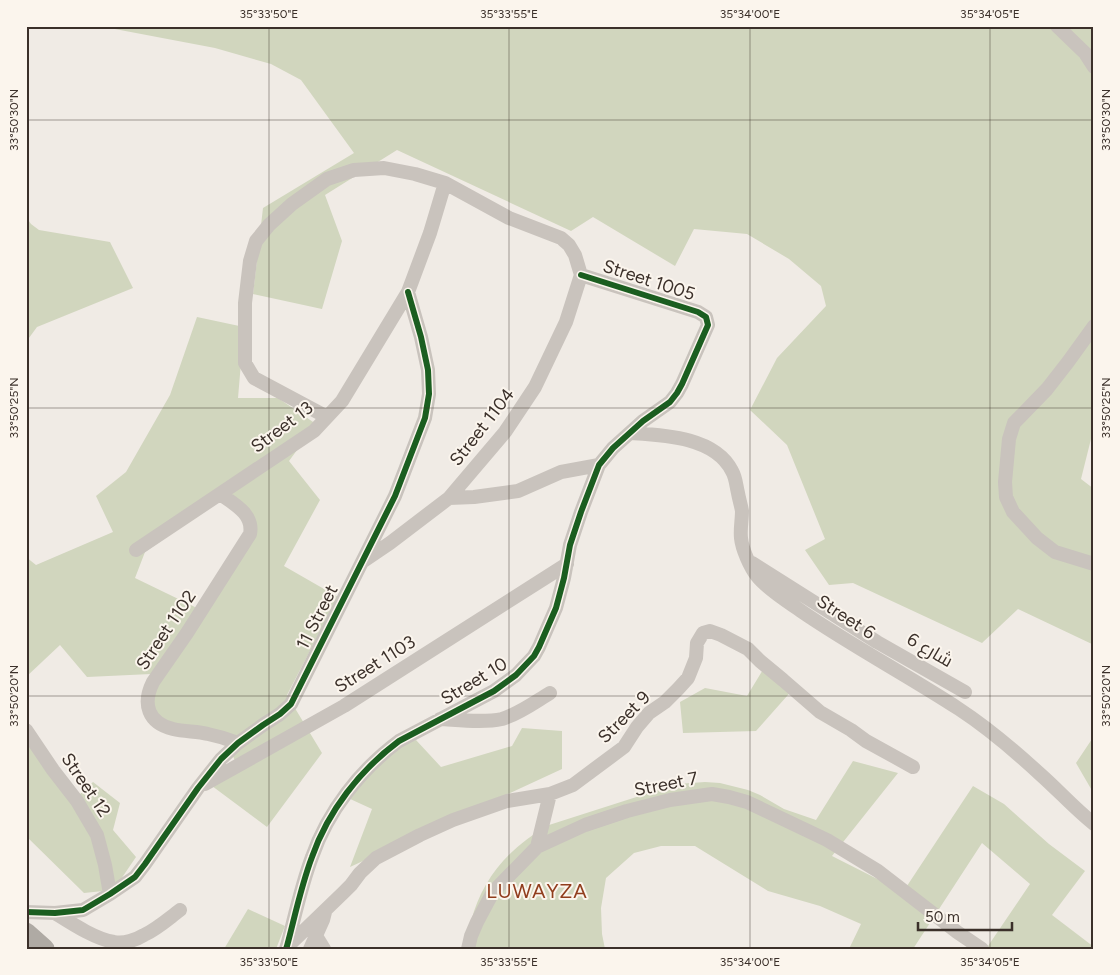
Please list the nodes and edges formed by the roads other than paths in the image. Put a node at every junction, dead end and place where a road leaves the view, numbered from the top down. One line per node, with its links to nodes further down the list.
1 (1057, 26): 2 (street)
2 (1094, 67)
3 (445, 183): 4 (street); 5 (street, Street 13); 8 (street)
4 (581, 275): 6 (street, Street 1005); 12 (street, Street 1104)
5 (408, 292): 8 (street, Street 13); 15 (street, 11 Street)
6 (706, 317): 9 (street, Street 10)
7 (1094, 326): 17 (street)
8 (327, 417): 11 (street, Street 13)
9 (630, 433): 10 (street, Street 10); 14 (street, Street 6)
10 (599, 465): 12 (street); 16 (street, Street 10)
11 (220, 494): 13 (street, Street 13); 22 (street, Street 1102)
12 (449, 498): 15 (street, Street 1104)
13 (136, 550)
14 (749, 561): 18 (street, شارع 6); 26 (street, Street 6)
15 (361, 563): 22 (street, 11 Street)
16 (567, 564): 20 (street, Street 10); 24 (street, Street 1103)
17 (1094, 564)
18 (965, 692)
19 (550, 693): 20 (street)
20 (439, 719): 35 (street, Street 10)
21 (26, 730): 28 (street, Street 12)
22 (238, 743): 24 (street, 11 Street)
23 (914, 767): 25 (street, Street 9)
24 (198, 788): 28 (street, 11 Street)
25 (550, 794): 27 (street); 29 (street, Street 9)
26 (1094, 824)
27 (537, 847): 38 (street, Street 7); 39 (street, Street 7)
28 (110, 894): 32 (street, 11 Street)
29 (326, 909): 34 (street); 35 (street, Street 9)
30 (180, 910): 32 (street)
31 (26, 912): 32 (street, 11 Street)
32 (55, 913)
33 (26, 932): 36 (highway)
34 (313, 942): 37 (street)
35 (287, 947)
36 (44, 949)
37 (324, 949)
38 (468, 949)
39 (982, 949)

